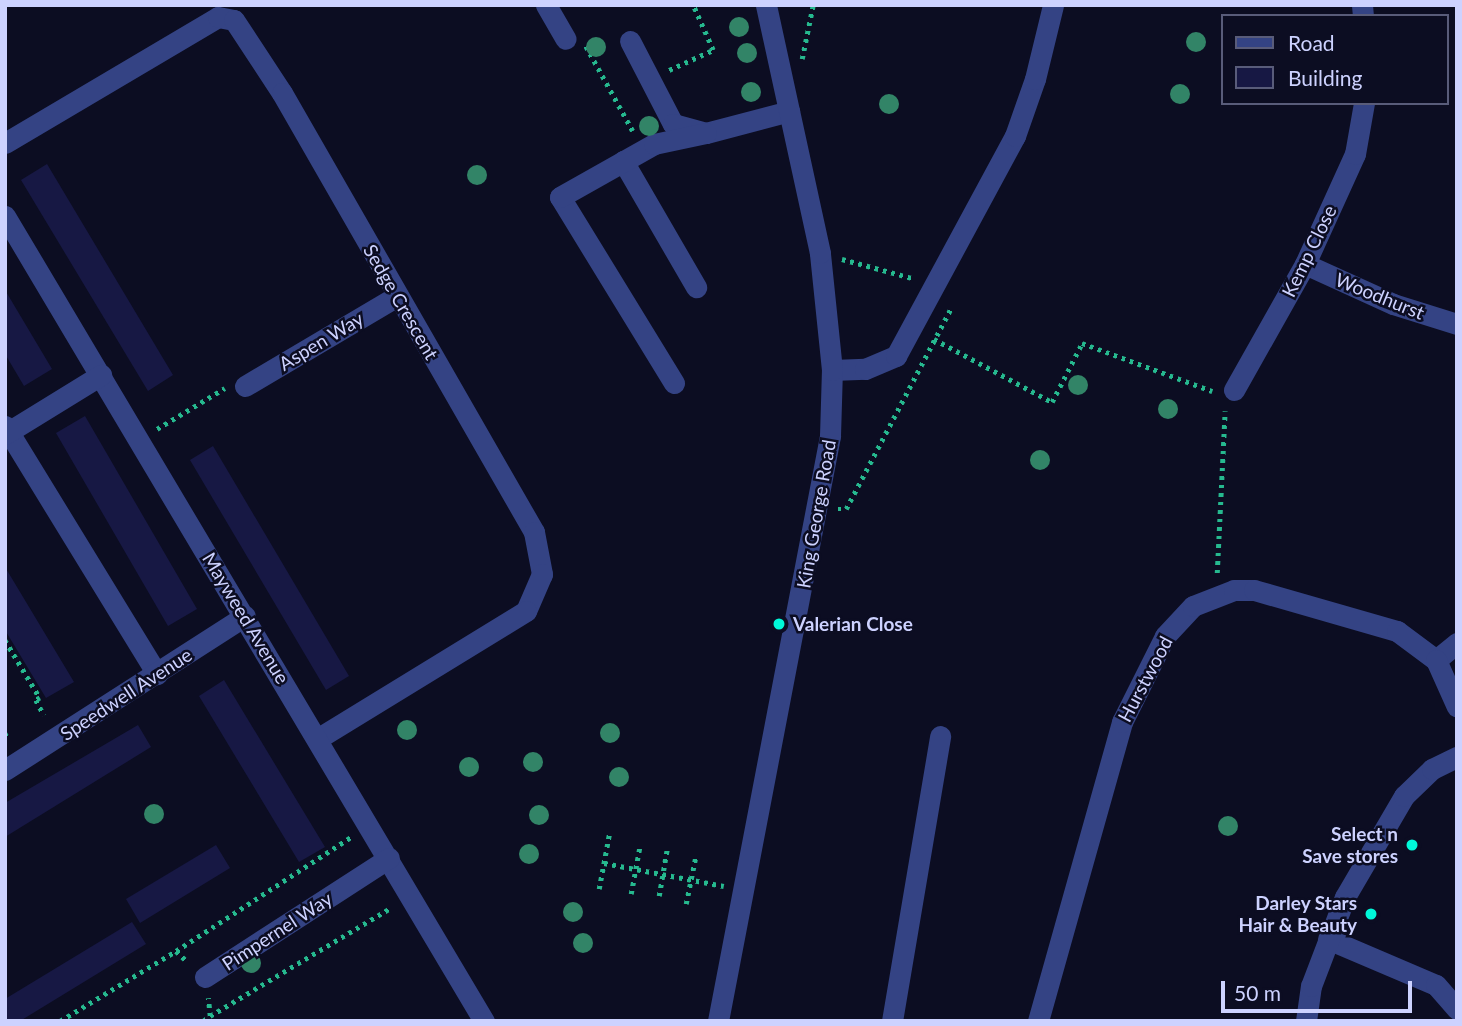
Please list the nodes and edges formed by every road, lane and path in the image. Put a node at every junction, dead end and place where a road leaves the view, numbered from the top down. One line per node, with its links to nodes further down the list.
1 (546, 5): 7 (street)
2 (693, 5): 9 (path)
3 (766, 5): 10 (street, King George Road)
4 (813, 5): 10 (path)
5 (1054, 5): 24 (street)
6 (218, 11): 14 (street, Sedge Crescent); 22 (street, Sedge Crescent)
7 (566, 39): 15 (path)
8 (630, 41): 9 (street)
9 (649, 79): 13 (street)
10 (782, 79): 12 (street, King George Road)
11 (1364, 105): 19 (street, Kemp Close)
12 (789, 111): 13 (street); 18 (street, King George Road)
13 (706, 133): 15 (street)
14 (5, 144)
15 (643, 150): 16 (street)
16 (623, 161): 21 (street); 27 (street)
17 (5, 216): 26 (street, Mayweed Avenue)
18 (820, 253): 20 (path); 25 (street, King George Road)
19 (1305, 264): 23 (street, Woodhurst); 29 (street, Kemp Close)
20 (912, 278)
21 (696, 287)
22 (397, 296): 28 (street, Aspen Way); 41 (street, Sedge Crescent)
23 (1457, 324)
24 (913, 328): 25 (street); 32 (path)
25 (832, 370): 55 (street, King George Road)
26 (101, 375): 30 (street); 31 (street, Mayweed Avenue)
27 (674, 383)
28 (245, 386): 31 (path)
29 (1234, 390)
30 (6, 430): 37 (street)
31 (139, 440): 33 (street, Mayweed Avenue)
32 (1219, 595): 36 (street, Hurstwood); 69 (street, Hurstwood)
33 (245, 616): 37 (street, Speedwell Avenue); 41 (street, Mayweed Avenue)
34 (5, 640): 39 (path)
35 (1457, 643): 36 (street)
36 (1436, 660): 38 (street, Hurstwood)
37 (157, 674): 43 (street, Speedwell Avenue)
38 (1457, 707)
39 (44, 715)
40 (940, 736): 68 (street)
41 (317, 739): 44 (street, Mayweed Avenue)
42 (1457, 757): 60 (street)
43 (5, 770)
44 (369, 825): 49 (street, Mayweed Avenue); 61 (path)
45 (609, 835): 50 (path)
46 (640, 845): 51 (path)
47 (667, 849): 52 (path)
48 (696, 855): 53 (path)
49 (389, 858): 57 (street, Mayweed Avenue); 62 (street, Pimpernel Way)
50 (604, 863): 51 (path); 54 (path)
51 (636, 869): 52 (path); 56 (path)
52 (663, 874): 53 (path); 58 (path)
53 (691, 880): 55 (path); 59 (path)
54 (599, 889)
55 (743, 890): 67 (street, King George Road)
56 (631, 894)
57 (411, 895): 64 (path); 66 (street, Mayweed Avenue)
58 (659, 896)
59 (686, 904)
60 (1328, 939): 63 (street); 70 (street)
61 (176, 951): 62 (path, Pimpernel Way); 65 (path)
62 (205, 977)
63 (1457, 1009)
64 (210, 1016)
65 (60, 1021)
66 (484, 1021)
67 (718, 1021)
68 (892, 1021)
69 (1038, 1021)
70 (1306, 1021)

